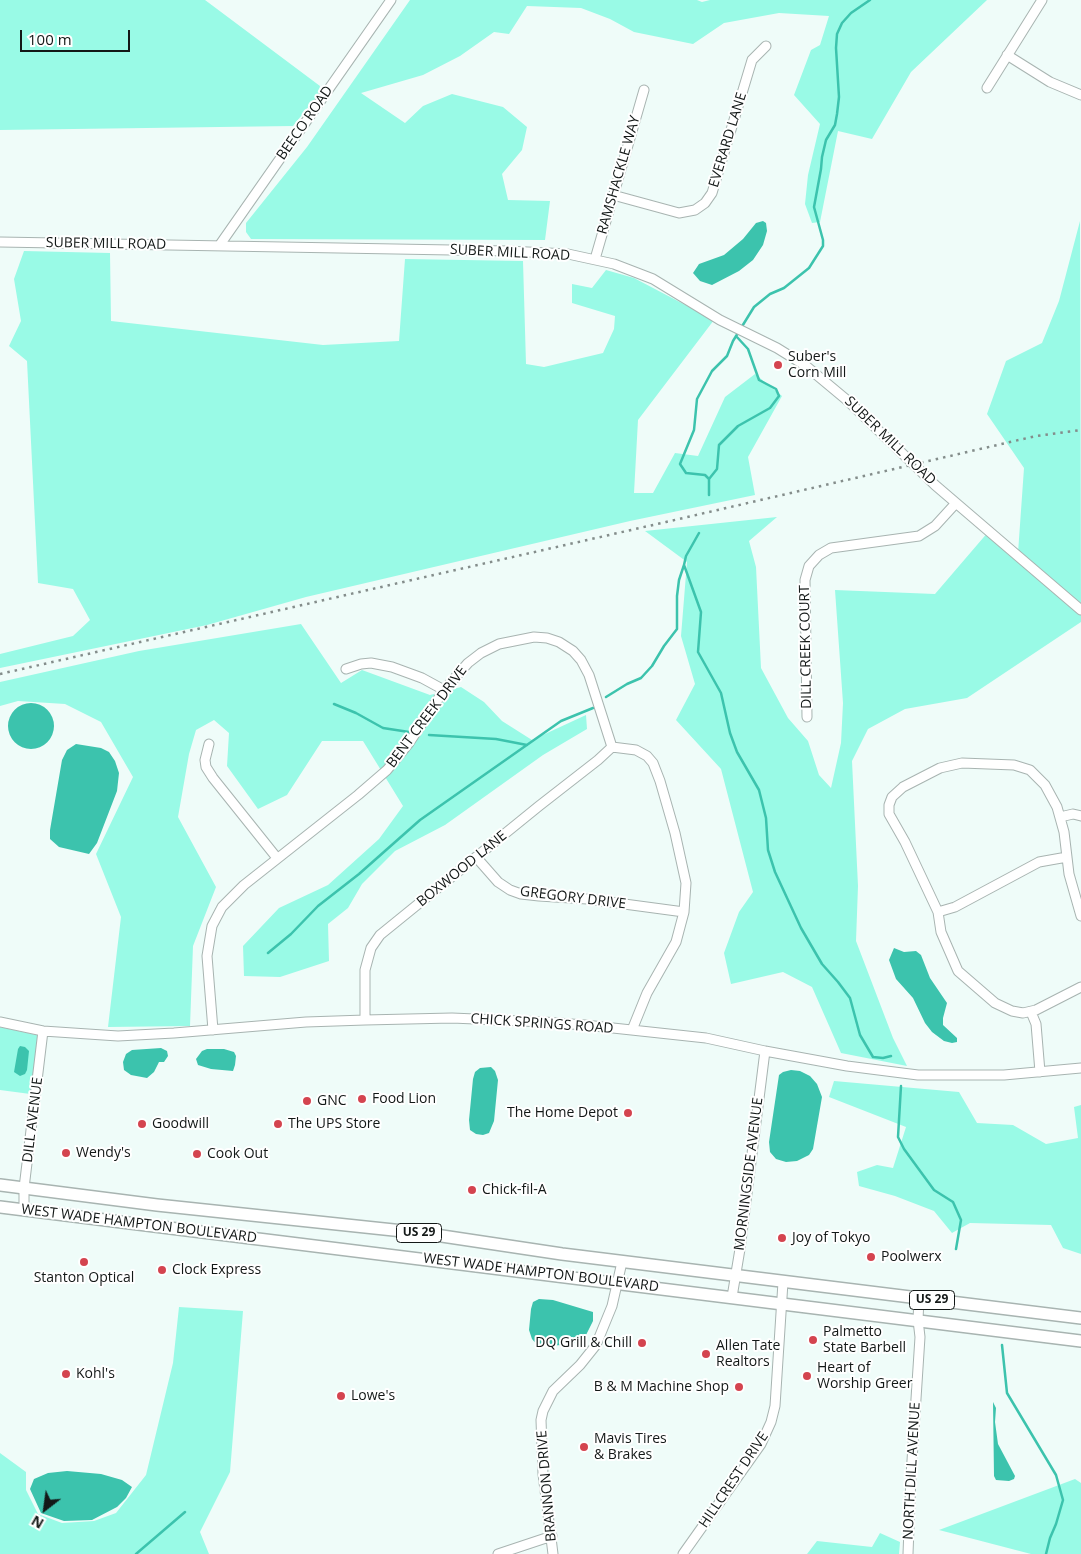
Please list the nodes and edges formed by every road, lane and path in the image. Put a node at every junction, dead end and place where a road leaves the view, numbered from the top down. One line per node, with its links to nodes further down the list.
1 (391, 0): 10 (street, BEECO ROAD)
2 (1042, 0): 4 (street)
3 (766, 46): 8 (street, EVERARD LANE)
4 (1007, 54): 5 (street); 7 (street)
5 (987, 88)
6 (644, 90): 8 (street, RAMSHACKLE WAY)
7 (1081, 95)
8 (613, 195): 11 (street, RAMSHACKLE WAY)
9 (0, 242): 10 (street, SUBER MILL ROAD)
10 (219, 246): 11 (street, SUBER MILL ROAD)
11 (595, 259): 12 (street, SUBER MILL ROAD)
12 (956, 503): 13 (street, SUBER MILL ROAD); 16 (street, DILL CREEK COURT)
13 (1081, 610)
14 (346, 669): 15 (street)
15 (444, 690): 18 (street, BENT CREEK DRIVE); 23 (street, BENT CREEK DRIVE)
16 (807, 717)
17 (209, 744): 23 (street)
18 (612, 747): 21 (street, BOXWOOD LANE); 24 (street)
19 (1081, 816): 20 (street)
20 (1060, 817): 22 (street); 25 (street)
21 (476, 857): 24 (street, GREGORY DRIVE); 29 (street, BOXWOOD LANE)
22 (1067, 857): 25 (street); 26 (street)
23 (277, 858): 31 (street, BENT CREEK DRIVE)
24 (684, 912): 32 (street)
25 (938, 912): 28 (street)
26 (1081, 916)
27 (1081, 987): 28 (street)
28 (1032, 1012): 36 (street)
29 (364, 1020): 31 (street, CHICK SPRINGS ROAD); 32 (street, CHICK SPRINGS ROAD)
30 (0, 1022): 33 (street, CHICK SPRINGS ROAD)
31 (213, 1030): 33 (street, CHICK SPRINGS ROAD)
32 (632, 1030): 34 (street, CHICK SPRINGS ROAD)
33 (43, 1032): 38 (street, DILL AVENUE)
34 (765, 1051): 36 (street, CHICK SPRINGS ROAD); 42 (street, MORNINGSIDE AVENUE)
35 (1081, 1068): 36 (street, CHICK SPRINGS ROAD)
36 (1040, 1072)
37 (0, 1185): 38 (main road, WEST WADE HAMPTON BOULEVARD / US 29)
38 (24, 1188): 40 (street, DILL AVENUE); 41 (main road, WEST WADE HAMPTON BOULEVARD / US 29)
39 (0, 1207): 40 (main road, WEST WADE HAMPTON BOULEVARD / US 29)
40 (24, 1209): 44 (main road, WEST WADE HAMPTON BOULEVARD / US 29)
41 (622, 1262): 42 (main road, WEST WADE HAMPTON BOULEVARD / US 29); 44 (street, BRANNON DRIVE)
42 (736, 1276): 43 (main road, WEST WADE HAMPTON BOULEVARD / US 29); 45 (street, MORNINGSIDE AVENUE)
43 (783, 1282): 46 (main road, WEST WADE HAMPTON BOULEVARD / US 29); 47 (street, HILLCREST DRIVE)
44 (618, 1283): 45 (main road, WEST WADE HAMPTON BOULEVARD / US 29); 51 (street, BRANNON DRIVE)
45 (732, 1297): 47 (main road, WEST WADE HAMPTON BOULEVARD / US 29)
46 (919, 1298): 48 (main road, WEST WADE HAMPTON BOULEVARD / US 29); 49 (street, NORTH DILL AVENUE)
47 (782, 1303): 49 (main road, WEST WADE HAMPTON BOULEVARD / US 29); 54 (street, HILLCREST DRIVE)
48 (1081, 1318)
49 (918, 1320): 50 (main road, WEST WADE HAMPTON BOULEVARD / US 29); 55 (street, NORTH DILL AVENUE)
50 (1081, 1341)
51 (552, 1536): 52 (street); 53 (street, BRANNON DRIVE)
52 (498, 1554)
53 (553, 1554)
54 (683, 1554)
55 (908, 1554)

